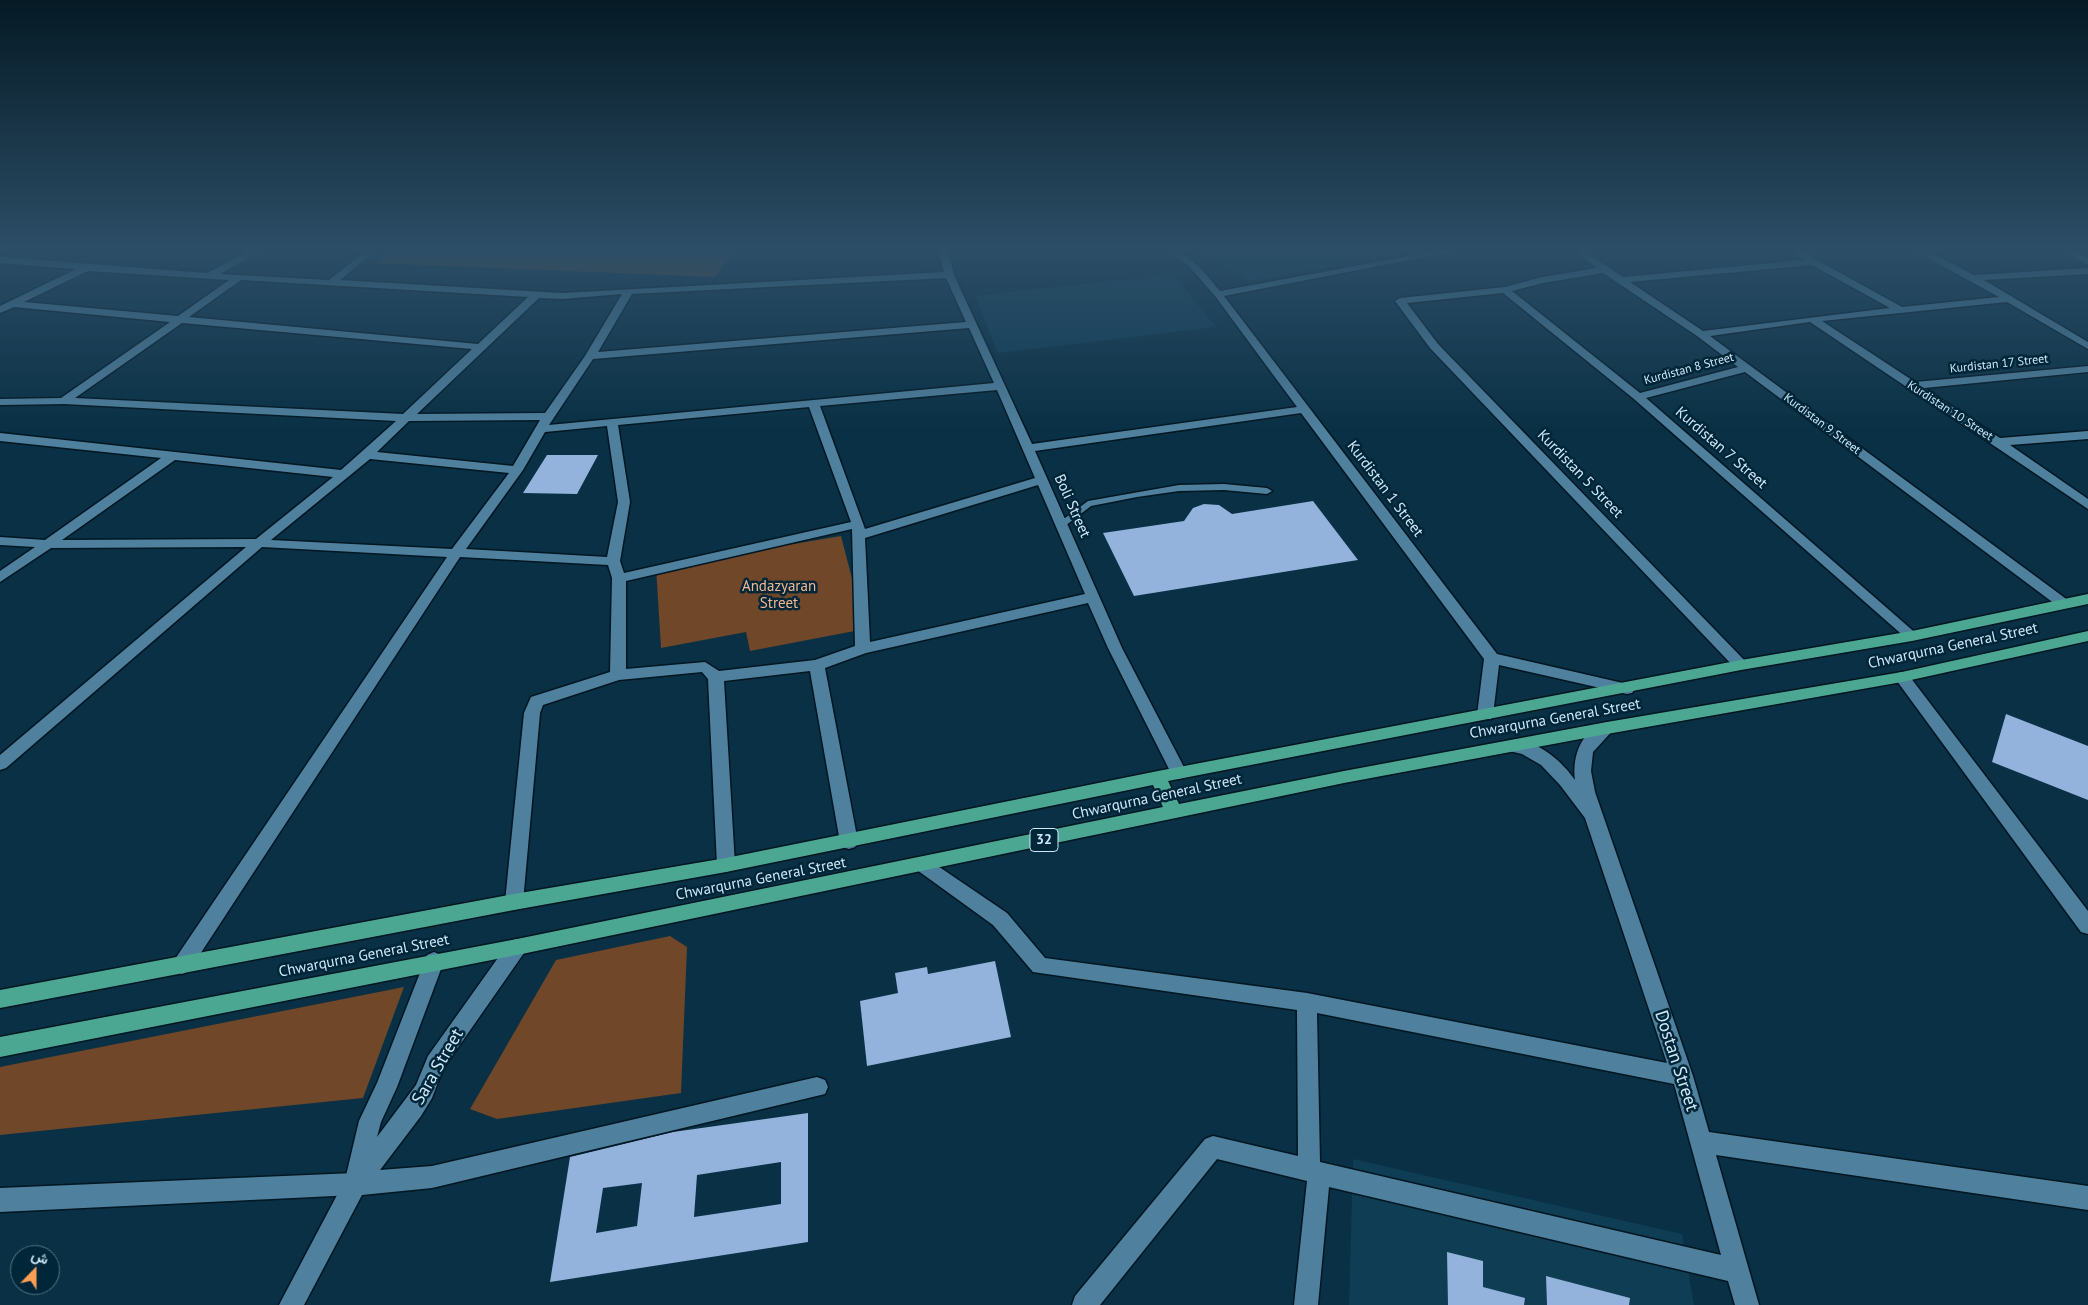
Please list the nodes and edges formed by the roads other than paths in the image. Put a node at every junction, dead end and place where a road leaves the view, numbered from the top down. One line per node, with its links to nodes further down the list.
1 (75, 310): 15 (street)
2 (196, 310): 15 (street)
3 (520, 310): 19 (street)
4 (617, 310): 20 (street)
5 (965, 310): 16 (street, Boli Street)
6 (1230, 310): 29 (street, Kurdistan 1 Street)
7 (1407, 310): 61 (street, Kurdistan 5 Street)
8 (1530, 310): 25 (street, Kurdistan 7 Street)
9 (1664, 310): 17 (street, Kurdistan 9 Street)
10 (1898, 310): 13 (street)
11 (1919, 310): 13 (street)
12 (2028, 310): 18 (street)
13 (1902, 312): 14 (street)
14 (1812, 319): 17 (street); 24 (street, Kurdistan 10 Street)
15 (182, 320): 19 (street); 26 (street)
16 (972, 325): 20 (street); 23 (street, Boli Street)
17 (1701, 334): 21 (street, Kurdistan 9 Street)
18 (2088, 346)
19 (480, 347): 30 (street)
20 (590, 356): 31 (street)
21 (1747, 368): 25 (street, Kurdistan 8 Street); 55 (street, Kurdistan 9 Street)
22 (2088, 369): 24 (street, Kurdistan 17 Street)
23 (1001, 386): 28 (street); 36 (street, Boli Street)
24 (1912, 386): 35 (street, Kurdistan 10 Street)
25 (1638, 397): 56 (street, Kurdistan 7 Street)
26 (64, 401): 27 (street); 30 (street)
27 (0, 402)
28 (813, 403): 32 (street); 45 (street)
29 (1304, 409): 36 (street); 59 (street, Kurdistan 1 Street)
30 (404, 418): 31 (street); 37 (street)
31 (544, 422): 32 (street); 39 (street)
32 (612, 422): 50 (street)
33 (2088, 435): 35 (street)
34 (0, 437): 38 (street)
35 (1998, 442): 43 (street, Kurdistan 10 Street)
36 (1029, 448): 41 (street, Boli Street)
37 (367, 455): 39 (street); 40 (street)
38 (172, 456): 40 (street); 48 (street)
39 (517, 470): 49 (street)
40 (341, 474): 47 (street)
41 (1042, 480): 44 (street, Boli Street); 45 (street)
42 (1267, 491): 44 (lane)
43 (2088, 505)
44 (1062, 524): 53 (street, Boli Street)
45 (859, 530): 52 (street); 58 (street)
46 (0, 541): 48 (street)
47 (259, 543): 48 (street); 49 (street); 69 (street)
48 (49, 544): 51 (street)
49 (456, 553): 50 (street); 82 (street)
50 (613, 561): 52 (street)
51 (0, 578)
52 (620, 578): 62 (street)
53 (1093, 597): 58 (street); 70 (street, Boli Street)
54 (2088, 599): 55 (highway, Chwarqurna General Street)
55 (2064, 604): 56 (highway, Chwarqurna General Street)
56 (1912, 636): 61 (highway, Chwarqurna General Street)
57 (2088, 636): 64 (highway, Chwarqurna General Street / 32)
58 (863, 649): 60 (street)
59 (1492, 658): 65 (street); 66 (street)
60 (817, 665): 63 (street); 74 (street)
61 (1741, 665): 65 (highway, Chwarqurna General Street)
62 (618, 675): 63 (street); 77 (street)
63 (716, 677): 75 (street)
64 (1902, 677): 67 (highway, Chwarqurna General Street / 32); 78 (street)
65 (1627, 689): 66 (highway, Chwarqurna General Street)
66 (1485, 715): 70 (highway, Chwarqurna General Street)
67 (1606, 728): 68 (highway, Chwarqurna General Street / 32); 73 (street, Dostan Street)
68 (1511, 746): 72 (highway, Chwarqurna General Street / 32); 73 (street, Dostan Street)
69 (0, 764)
70 (1179, 773): 71 (highway, Chwarqurna General Street)
71 (1158, 777): 72 (highway); 74 (highway, Chwarqurna General Street)
72 (1174, 813): 76 (highway, Chwarqurna General Street / 32)
73 (1594, 820): 86 (street, Dostan Street)
74 (849, 842): 75 (highway, Chwarqurna General Street)
75 (726, 865): 77 (highway, Chwarqurna General Street)
76 (923, 865): 80 (highway, Chwarqurna General Street / 32); 84 (street)
77 (514, 902): 82 (highway, Chwarqurna General Street)
78 (2082, 909): 79 (street)
79 (2088, 926)
80 (517, 947): 81 (highway, Chwarqurna General Street / 32); 90 (street, Sara Street)
81 (434, 962): 85 (highway, Chwarqurna General Street / 32); 90 (street, Sara Street)
82 (182, 965): 83 (highway, Chwarqurna General Street)
83 (0, 999)
84 (1307, 1002): 86 (street); 89 (street)
85 (0, 1047)
86 (1682, 1076): 88 (street, Dostan Street)
87 (817, 1087): 90 (street)
88 (1702, 1142): 91 (street); 93 (street, Dostan Street)
89 (1314, 1172): 93 (street); 95 (street); 96 (street)
90 (355, 1184): 92 (street); 94 (street, Sara Street)
91 (2088, 1198)
92 (0, 1200)
93 (1736, 1271): 97 (street, Dostan Street)
94 (291, 1305)
95 (1084, 1305)
96 (1306, 1305)
97 (1747, 1305)

